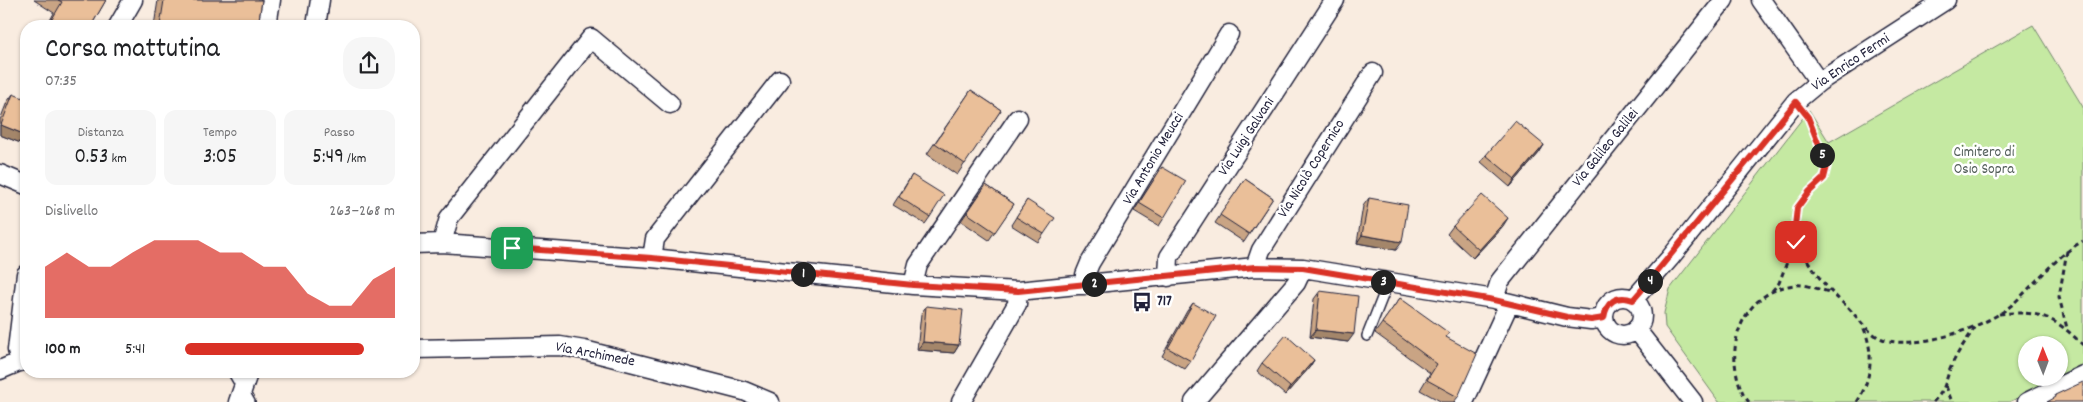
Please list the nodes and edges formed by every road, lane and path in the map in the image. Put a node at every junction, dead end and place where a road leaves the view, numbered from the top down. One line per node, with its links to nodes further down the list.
1 (133, 0): 8 (street)
2 (271, 0): 9 (street)
3 (320, 0): 10 (street)
4 (1335, 0): 28 (street, Via Luigi Galvani)
5 (1724, 0): 36 (street, Via Galileo Galilei)
6 (1761, 0): 14 (street)
7 (1946, 0): 14 (street, Via Enrico Fermi)
8 (121, 20)
9 (268, 20)
10 (317, 20)
11 (1229, 34): 31 (street, Via Antonio Meucci)
12 (1373, 73): 26 (street, Via Nicolò Copernico)
13 (780, 80): 25 (street)
14 (1819, 82): 15 (street, Via Enrico Fermi)
15 (1796, 102): 20 (path); 35 (street, Via Enrico Fermi)
16 (670, 104): 22 (street)
17 (1018, 118): 30 (street)
18 (0, 174): 19 (street)
19 (20, 182)
20 (1797, 235): 33 (path); 34 (path)
21 (2083, 241): 24 (path)
22 (442, 243): 23 (street); 25 (street)
23 (420, 244)
24 (2067, 251): 37 (path); 43 (path)
25 (652, 258): 30 (street)
26 (1255, 267): 27 (street); 28 (street)
27 (1303, 268): 29 (street); 57 (street)
28 (1168, 277): 31 (street)
29 (1388, 282): 36 (street); 44 (lane)
30 (913, 285): 32 (street)
31 (1085, 285): 32 (street)
32 (1018, 291): 56 (street)
33 (1772, 292): 34 (path); 60 (path)
34 (1829, 292): 39 (path)
35 (1633, 300): 38 (street); 42 (street)
36 (1502, 302): 38 (street); 58 (street, Via Galileo Galilei)
37 (1997, 314): 40 (path); 43 (path)
38 (1604, 318): 42 (street)
39 (1860, 321): 40 (path); 61 (path)
40 (1978, 324): 53 (path)
41 (20, 325): 47 (street)
42 (1636, 330): 59 (street)
43 (2068, 330): 45 (path)
44 (1367, 336)
45 (2083, 345)
46 (420, 349): 55 (street, Via Archimede)
47 (20, 355)
48 (20, 361): 49 (street)
49 (0, 370)
50 (2083, 375): 64 (street)
51 (235, 378): 54 (lane)
52 (247, 378): 54 (street)
53 (1946, 385): 62 (path); 63 (path)
54 (243, 398)
55 (770, 402)
56 (961, 402)
57 (1194, 402)
58 (1464, 402)
59 (1693, 402)
60 (1749, 402)
61 (1857, 402)
62 (1933, 402)
63 (1952, 402)
64 (2027, 402)

